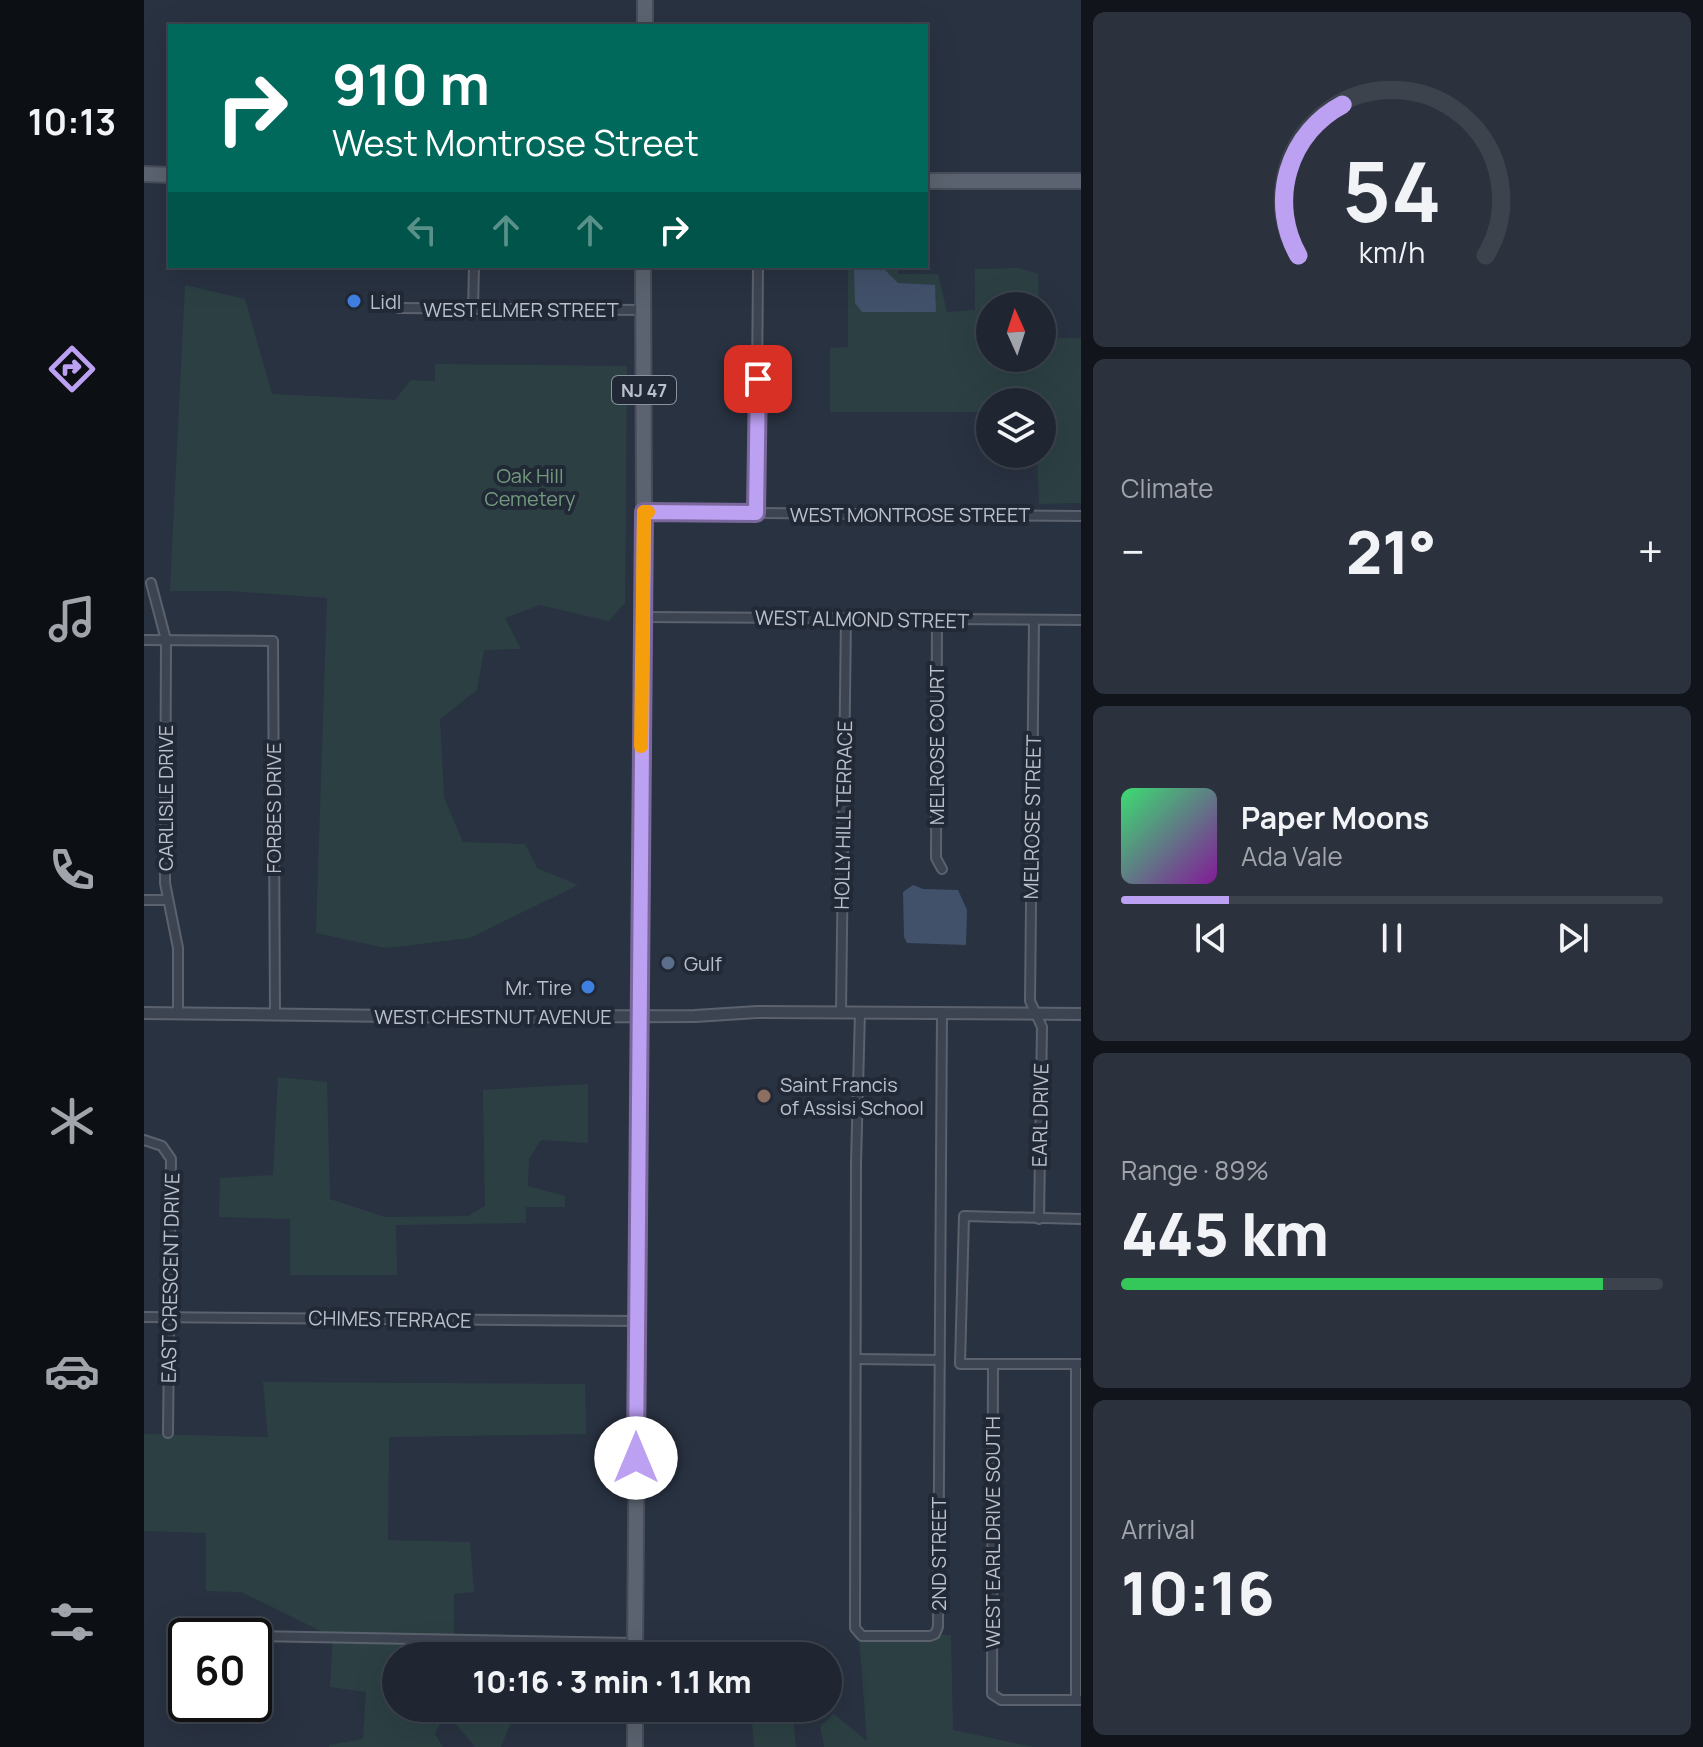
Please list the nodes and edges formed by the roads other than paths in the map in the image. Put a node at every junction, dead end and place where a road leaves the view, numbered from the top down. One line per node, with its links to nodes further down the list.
1 (645, 0): 2 (main road)
2 (645, 24)
3 (144, 174): 4 (main road)
4 (168, 175)
5 (928, 181): 6 (main road)
6 (1081, 181)
7 (474, 268): 11 (street)
8 (643, 268): 12 (main road, NJ 47)
9 (758, 268): 14 (street)
10 (399, 308): 11 (street, WEST ELMER STREET)
11 (473, 309): 12 (street, WEST ELMER STREET)
12 (643, 310): 13 (main road, NJ 47)
13 (644, 512): 14 (street, WEST MONTROSE STREET); 17 (main road, NJ 47)
14 (756, 513): 15 (street, WEST MONTROSE STREET)
15 (1081, 516)
16 (151, 583): 23 (street, CARLISLE DRIVE)
17 (643, 617): 18 (street, WEST ALMOND STREET); 35 (main road, NJ 47)
18 (846, 618): 19 (street, WEST ALMOND STREET); 27 (street, HOLLY HILL TERRACE)
19 (937, 618): 20 (street, WEST ALMOND STREET); 24 (street, MELROSE COURT)
20 (1034, 620): 21 (street, WEST ALMOND STREET); 33 (street, MELROSE STREET)
21 (1081, 620)
22 (144, 640): 23 (street)
23 (166, 640): 26 (street, CARLISLE DRIVE); 32 (street, FORBES DRIVE)
24 (942, 869)
25 (144, 900): 26 (street)
26 (167, 900): 30 (street, CARLISLE DRIVE)
27 (841, 1012): 28 (street, WEST CHESTNUT AVENUE); 35 (street, WEST CHESTNUT AVENUE)
28 (860, 1012): 31 (street, WEST CHESTNUT AVENUE); 42 (street, 2ND STREET)
29 (144, 1013): 30 (street, WEST CHESTNUT AVENUE)
30 (178, 1013): 32 (street, WEST CHESTNUT AVENUE)
31 (942, 1013): 33 (street, WEST CHESTNUT AVENUE); 43 (street, 2ND STREET)
32 (275, 1014): 35 (street, WEST CHESTNUT AVENUE)
33 (1035, 1014): 34 (street, WEST CHESTNUT AVENUE); 37 (street, EARL DRIVE)
34 (1081, 1014)
35 (640, 1016): 41 (main road, NJ 47)
36 (144, 1140): 40 (street, EAST CRESCENT DRIVE)
37 (1039, 1219): 38 (street); 44 (street)
38 (1081, 1219)
39 (144, 1317): 40 (street, CHIMES TERRACE)
40 (170, 1317): 41 (street, CHIMES TERRACE); 46 (street, EAST CRESCENT DRIVE)
41 (637, 1321): 49 (main road, NJ 47)
42 (857, 1359): 43 (street); 43 (street, 2ND STREET)
43 (939, 1360)
44 (993, 1364): 45 (street); 50 (street, WEST EARL DRIVE SOUTH)
45 (1079, 1364): 50 (street)
46 (168, 1433)
47 (272, 1637): 48 (street)
48 (430, 1642)
49 (635, 1642)
50 (1078, 1700)
51 (635, 1722): 52 (main road)
52 (635, 1747)

